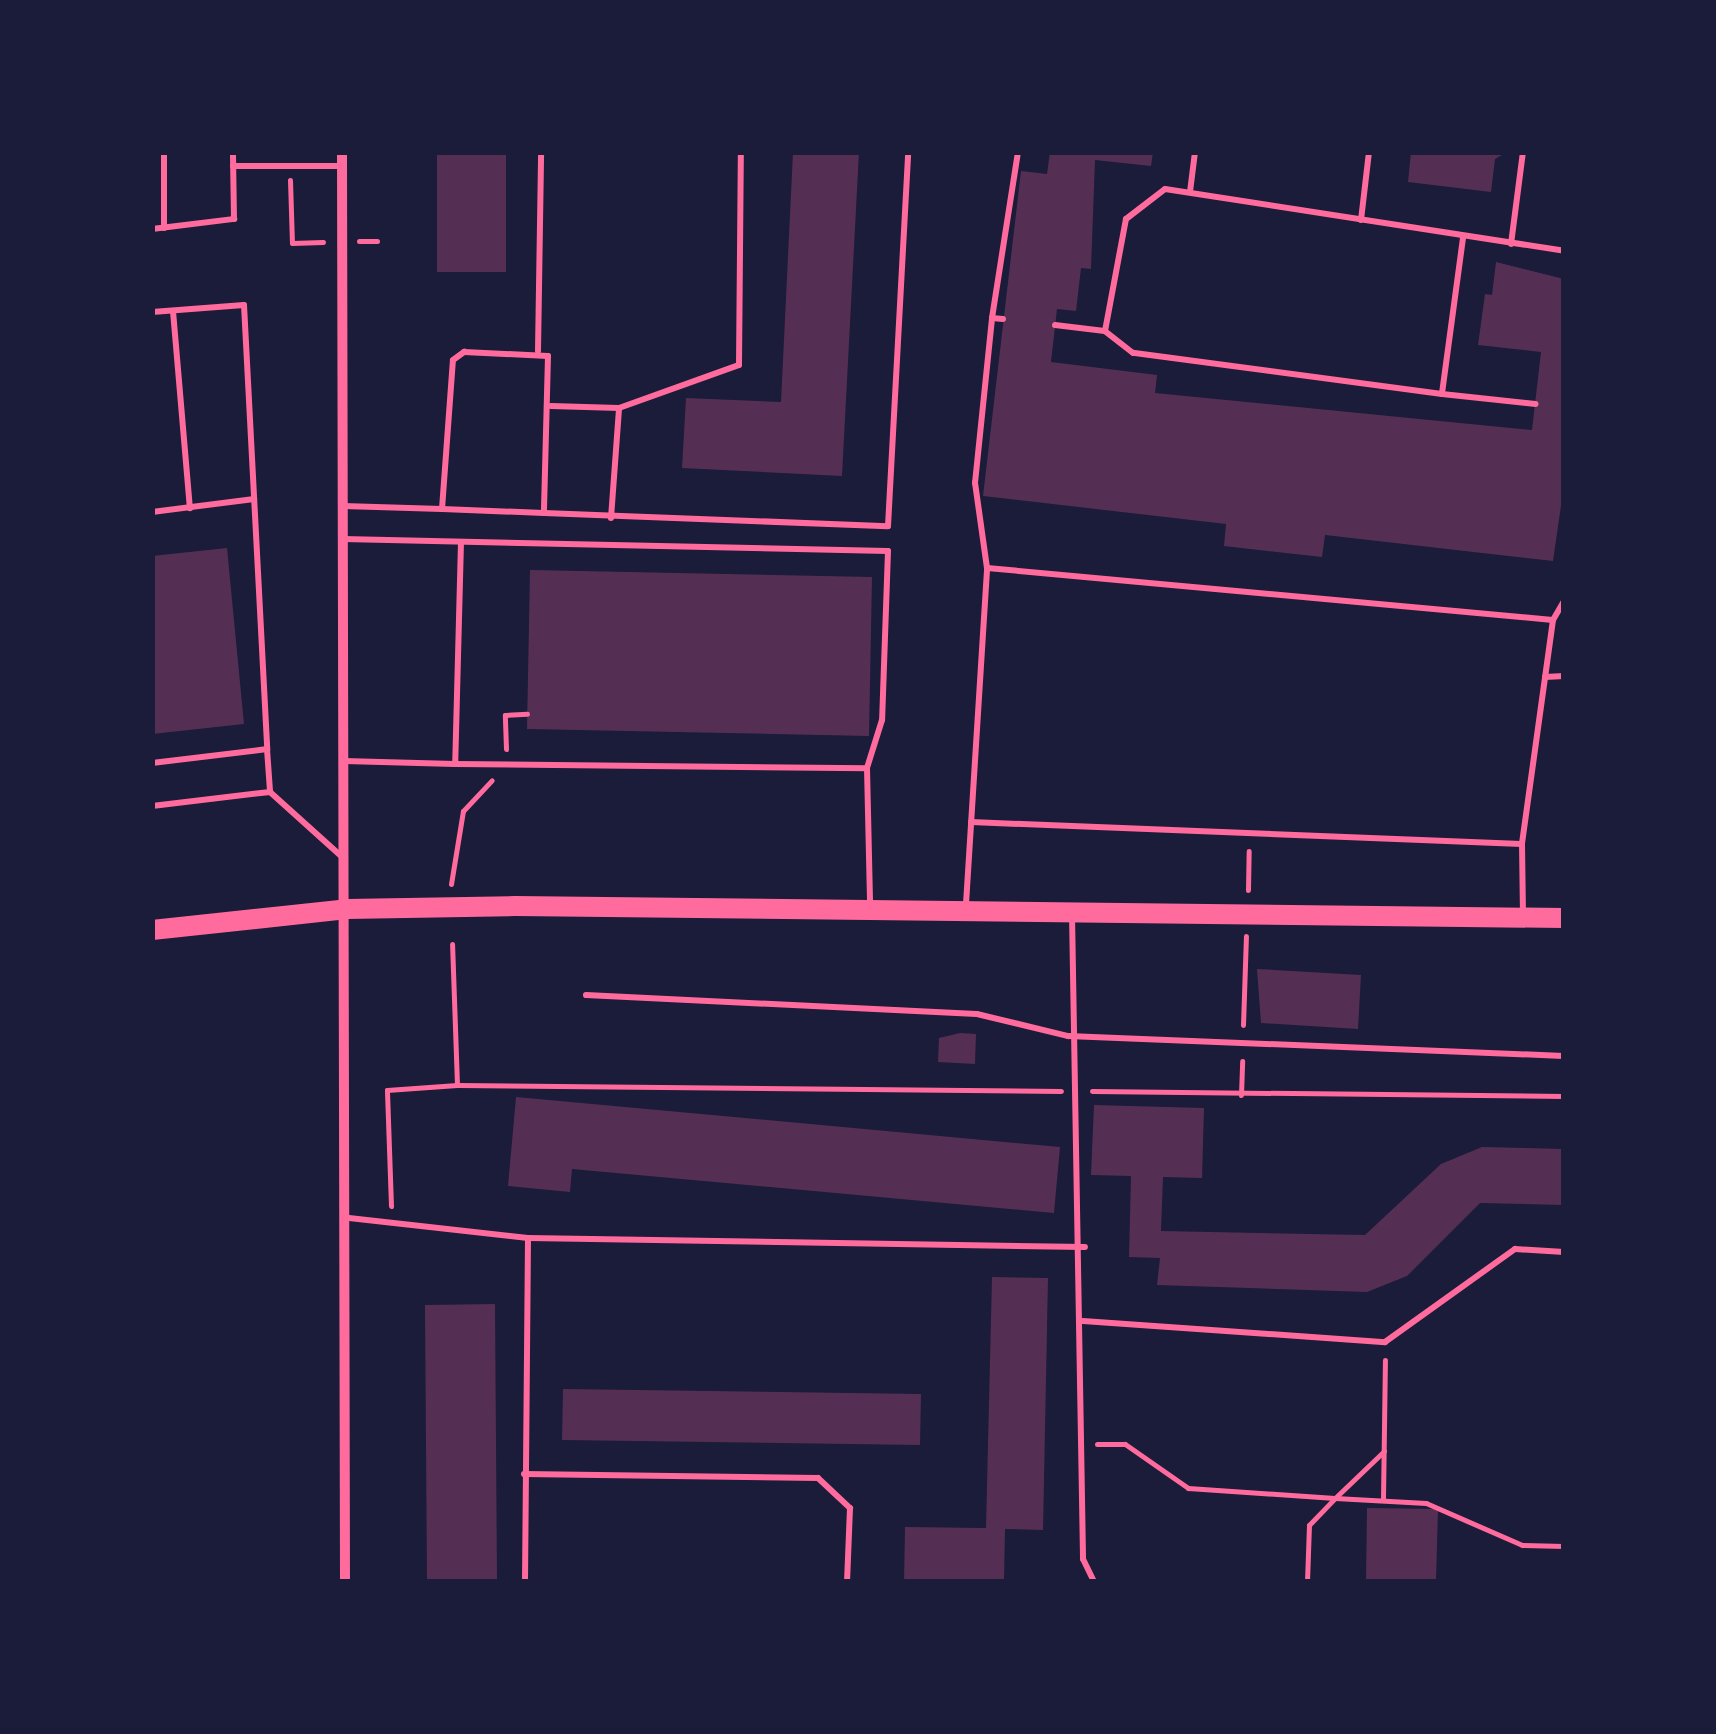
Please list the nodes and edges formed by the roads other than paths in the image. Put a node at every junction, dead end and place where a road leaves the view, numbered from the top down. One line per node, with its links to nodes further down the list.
1 (164, 152): 15 (lane)
2 (233, 152): 11 (lane)
3 (342, 152): 12 (street)
4 (540, 152): 26 (lane)
5 (740, 152): 30 (lane)
6 (908, 152): 37 (lane)
7 (1018, 152): 22 (lane)
8 (1195, 152): 13 (lane)
9 (1369, 152): 14 (lane)
10 (1523, 152): 18 (lane)
11 (233, 166): 12 (lane); 15 (lane)
12 (342, 166): 32 (street)
13 (1190, 192): 14 (lane); 25 (lane)
14 (1361, 220): 17 (lane)
15 (164, 228): 16 (lane)
16 (152, 229)
17 (1463, 238): 18 (lane); 27 (lane)
18 (1511, 244): 19 (lane)
19 (1564, 251)
20 (173, 310): 21 (lane); 31 (lane); 33 (lane)
21 (152, 312)
22 (992, 318): 23 (lane); 40 (lane)
23 (1003, 319)
24 (1055, 325): 25 (lane)
25 (1104, 331): 27 (lane)
26 (538, 351): 29 (lane); 34 (lane)
27 (1442, 394): 28 (lane)
28 (1535, 404)
29 (552, 406): 30 (lane); 36 (lane)
30 (619, 408): 37 (lane)
31 (254, 499): 33 (lane); 45 (lane)
32 (342, 506): 34 (lane); 38 (street)
33 (190, 508): 35 (lane)
34 (442, 509): 36 (lane)
35 (152, 512)
36 (544, 513): 37 (lane)
37 (611, 518)
38 (342, 538): 39 (lane); 46 (street)
39 (461, 542): 48 (lane); 49 (lane)
40 (987, 568): 42 (lane); 52 (lane)
41 (1564, 602): 42 (lane)
42 (1554, 620): 43 (lane)
43 (1546, 676): 44 (lane); 53 (lane)
44 (1564, 676)
45 (268, 748): 47 (lane); 50 (lane)
46 (344, 761): 48 (lane); 54 (street)
47 (152, 763)
48 (455, 764): 49 (lane)
49 (867, 768): 55 (lane)
50 (270, 792): 51 (lane); 54 (lane)
51 (152, 806)
52 (971, 822): 53 (lane); 56 (lane)
53 (1522, 844): 59 (lane)
54 (346, 860): 58 (street)
55 (870, 904): 56 (main road); 58 (main road)
56 (966, 904): 57 (main road)
57 (1072, 908): 59 (main road); 63 (lane)
58 (347, 909): 61 (main road); 65 (street)
59 (1523, 917): 60 (main road)
60 (1564, 918)
61 (152, 930)
62 (586, 995): 63 (lane)
63 (1068, 1036): 64 (lane); 67 (lane)
64 (1564, 1056)
65 (349, 1218): 66 (lane); 71 (street)
66 (528, 1238): 67 (lane); 70 (lane)
67 (1085, 1247): 69 (lane)
68 (1564, 1252): 69 (lane)
69 (1082, 1321): 74 (lane)
70 (524, 1474): 72 (lane); 73 (lane)
71 (346, 1582)
72 (525, 1582)
73 (847, 1582)
74 (1094, 1582)

